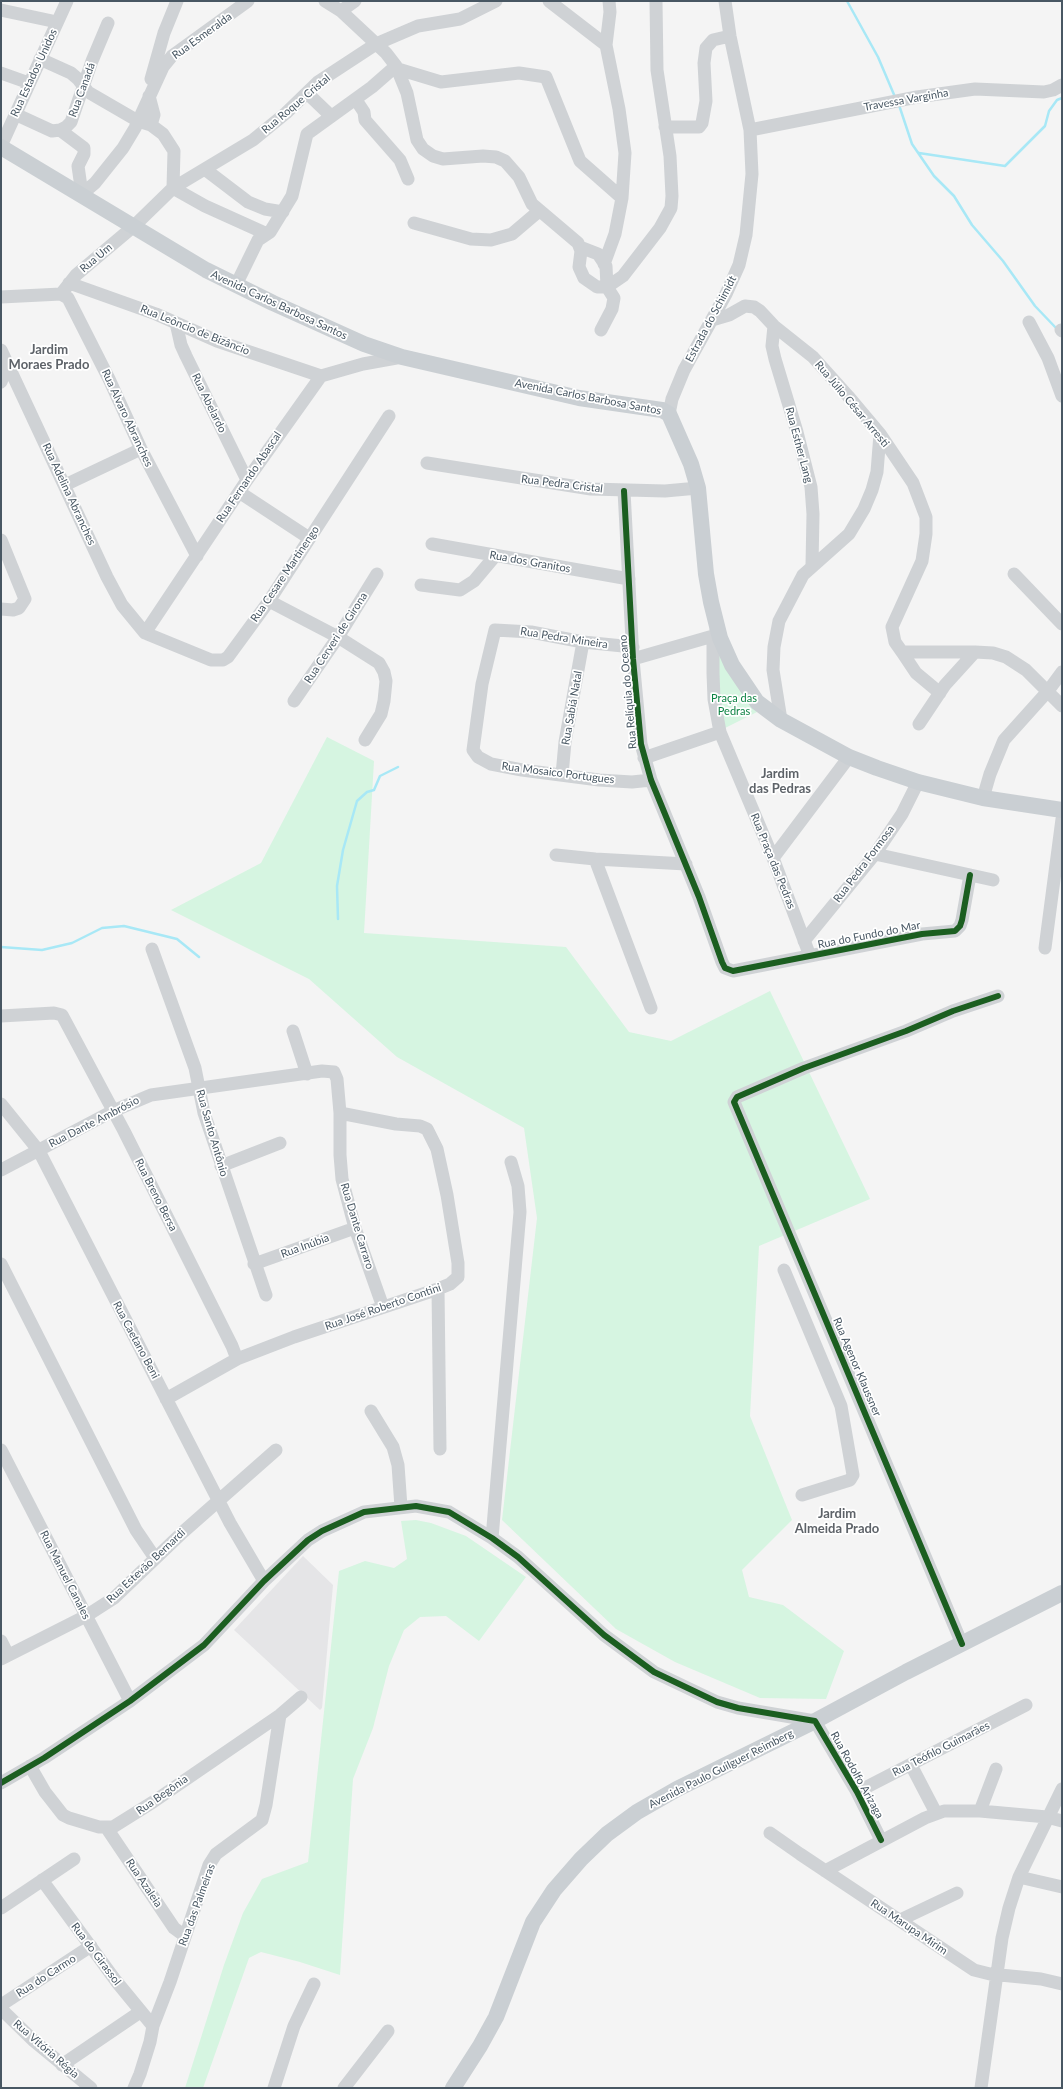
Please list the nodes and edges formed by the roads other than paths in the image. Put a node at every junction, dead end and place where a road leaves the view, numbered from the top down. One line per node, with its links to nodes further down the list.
1 (67, 1): 13 (street, Rua Estados Unidos)
2 (177, 1): 25 (street, Rua Esmeralda)
3 (248, 1): 25 (street, Rua Esmeralda)
4 (325, 1): 12 (street)
5 (355, 1): 12 (street)
6 (496, 1): 16 (street, Rua Roque Cristal)
7 (549, 1): 17 (street)
8 (609, 1): 17 (street)
9 (656, 1): 30 (street)
10 (725, 1): 15 (street, Estrada do Schimidt)
11 (1, 10): 13 (street)
12 (341, 11): 16 (street)
13 (57, 22): 18 (street, Rua Estados Unidos)
14 (108, 23): 23 (street, Rua Canadá)
15 (730, 36): 30 (street); 32 (street, Estrada do Schimidt)
16 (376, 44): 19 (street); 24 (street, Rua Roque Cristal)
17 (606, 45): 38 (street)
18 (40, 59): 21 (street, Rua Estados Unidos); 23 (street)
19 (397, 68): 26 (street); 38 (street); 39 (street)
20 (1, 73): 21 (street)
21 (29, 83): 28 (street, Rua Estados Unidos)
22 (1062, 85): 32 (street, Travessa Varginha)
23 (83, 87): 29 (street); 31 (street, Rua Canadá)
24 (307, 93): 27 (street); 34 (street, Rua Roque Cristal)
25 (149, 96): 29 (street)
26 (356, 100): 27 (street); 35 (street)
27 (331, 116): 40 (street)
28 (9, 117): 31 (street); 33 (street, Rua Estados Unidos)
29 (145, 123): 36 (street); 37 (street)
30 (666, 127): 47 (street)
31 (60, 130): 37 (street)
32 (750, 130): 50 (street, Estrada do Schimidt)
33 (1, 147): 37 (main road, Avenida Carlos Barbosa Santos)
34 (206, 170): 36 (street, Rua Roque Cristal); 40 (street)
35 (408, 179)
36 (173, 188): 42 (street, Rua Roque Cristal); 43 (street)
37 (82, 194): 42 (main road, Avenida Carlos Barbosa Santos)
38 (622, 198): 45 (street)
39 (539, 211): 41 (street); 44 (street)
40 (283, 212): 43 (street)
41 (414, 223)
42 (134, 226): 46 (main road, Avenida Carlos Barbosa Santos); 48 (street, Rua Um)
43 (267, 234): 46 (street)
44 (580, 247): 45 (street); 47 (street)
45 (604, 264): 47 (street)
46 (236, 285): 56 (main road, Avenida Carlos Barbosa Santos)
47 (607, 287): 54 (street)
48 (65, 289): 49 (street); 52 (street, Rua Leôncio de Bizâncio); 64 (street, Rua Alvaro Abranches)
49 (1, 297)
50 (712, 320): 53 (street, Rua Júlio César Arresti); 61 (street, Estrada do Schimidt)
51 (1029, 322): 60 (street)
52 (176, 323): 58 (street, Rua Leôncio de Bizâncio); 66 (street, Rua Abelardo)
53 (774, 326): 63 (street, Rua Júlio César Arresti); 76 (street, Rua Esther Lang)
54 (601, 330)
55 (1, 350): 57 (street, Rua Adelina Abranches)
56 (390, 357): 58 (street); 61 (main road, Avenida Carlos Barbosa Santos)
57 (8, 364): 59 (street); 67 (street, Rua Adelina Abranches)
58 (321, 376): 66 (street, Rua Fernando Abascal)
59 (1, 382)
60 (1060, 388)
61 (668, 408): 68 (main road, Avenida Carlos Barbosa Santos)
62 (389, 416): 71 (street, Rua Cesare Martinengo)
63 (880, 434): 76 (street); 89 (street, Rua Júlio César Arresti)
64 (141, 449): 67 (street); 74 (street, Rua Alvaro Abranches)
65 (427, 463): 69 (street, Rua Pedra Cristal)
66 (247, 480): 70 (street, Rua Fernando Abascal)
67 (65, 485): 86 (street, Rua Adelina Abranches)
68 (698, 488): 69 (street, Rua Pedra Cristal); 85 (main road, Avenida Carlos Barbosa Santos)
69 (624, 491): 79 (street, Rua Relíquia do Oceano)
70 (238, 492): 71 (street); 74 (street, Rua Fernando Abascal)
71 (309, 538): 81 (street, Rua Cesare Martinengo)
72 (1, 540): 82 (street)
73 (432, 544): 75 (street, Rua dos Granitos)
74 (197, 556): 86 (street, Rua Fernando Abascal)
75 (495, 556): 79 (street, Rua dos Granitos); 80 (street)
76 (812, 565): 97 (street)
77 (377, 574): 87 (street, Rua Cerveri de Girona)
78 (1014, 574): 83 (street)
79 (629, 579): 91 (street, Rua Relíquia do Oceano)
80 (421, 585)
81 (269, 601): 86 (street, Rua Cesare Martinengo); 87 (street)
82 (1, 609)
83 (1062, 624)
84 (495, 630): 88 (street, Rua Pedra Mineira); 103 (street, Rua Mosaico Portugues)
85 (715, 632): 91 (street); 97 (main road, Avenida Carlos Barbosa Santos); 99 (street, Rua Praça das Pedras)
86 (145, 633)
87 (338, 637): 95 (street, Rua Cerveri de Girona); 100 (street)
88 (583, 642): 91 (street, Rua Pedra Mineira); 103 (street, Rua Sabiá Natal)
89 (902, 652): 90 (street); 94 (street, Rua Júlio César Arresti)
90 (975, 652): 93 (street); 94 (street)
91 (633, 653): 102 (street, Rua Relíquia do Oceano)
92 (1062, 672): 93 (street)
93 (1048, 692): 96 (street); 106 (street)
94 (940, 693): 98 (street)
95 (294, 701)
96 (1062, 706)
97 (781, 720): 101 (main road, Avenida Carlos Barbosa Santos)
98 (919, 724)
99 (720, 732): 102 (street); 111 (street, Rua Praça das Pedras)
100 (365, 740)
101 (848, 757): 105 (main road, Avenida Carlos Barbosa Santos); 111 (street)
102 (644, 758): 104 (street, Rua Relíquia do Oceano)
103 (562, 775): 104 (street, Rua Mosaico Portugues)
104 (651, 780): 113 (street, Rua Relíquia do Oceano)
105 (918, 782): 106 (main road, Avenida Carlos Barbosa Santos); 109 (street, Rua Pedra Formosa)
106 (983, 798): 107 (main road, Avenida Carlos Barbosa Santos)
107 (1062, 810)
108 (1062, 819): 117 (street)
109 (875, 854): 114 (street); 116 (street, Rua Pedra Formosa)
110 (556, 855): 112 (street)
111 (773, 858): 116 (street, Rua Praça das Pedras)
112 (595, 859): 113 (street); 122 (street)
113 (686, 864): 120 (street, Rua Relíquia do Oceano)
114 (970, 875): 115 (street); 119 (street, Rua do Fundo do Mar)
115 (993, 880)
116 (804, 941): 119 (street, Rua Praça das Pedras)
117 (1045, 948)
118 (152, 949): 127 (street, Rua Santo Antônio)
119 (810, 956): 120 (street, Rua do Fundo do Mar)
120 (729, 970)
121 (998, 996): 144 (street, Rua Agenor Klaussner)
122 (650, 1008)
123 (1, 1016): 129 (street, Rua Breno Bersa)
124 (293, 1031): 126 (street)
125 (334, 1072): 126 (street, Rua Dante Ambrósio); 130 (street, Rua Dante Carraro)
126 (307, 1074): 127 (street, Rua Dante Ambrósio)
127 (198, 1088): 129 (street, Rua Dante Ambrósio); 134 (street, Rua Santo Antônio)
128 (1, 1104): 132 (street, Rua Caetano Beni)
129 (113, 1111): 132 (street, Rua Dante Ambrósio); 143 (street, Rua Breno Bersa)
130 (340, 1113): 136 (street, Rua Dante Carraro); 140 (street, Rua José Roberto Contini)
131 (280, 1143): 134 (street)
132 (38, 1151): 135 (street, Rua Dante Ambrósio); 145 (street, Rua Caetano Beni)
133 (511, 1162): 154 (street)
134 (221, 1166): 138 (street, Rua Santo Antônio)
135 (1, 1170)
136 (355, 1228): 138 (street, Rua Inúbia); 142 (street, Rua Dante Carraro)
137 (1, 1264): 155 (street)
138 (254, 1264): 141 (street, Rua Santo Antônio)
139 (784, 1270): 146 (street)
140 (438, 1289): 142 (street, Rua José Roberto Contini); 148 (street)
141 (266, 1295)
142 (383, 1307): 143 (street, Rua José Roberto Contini)
143 (237, 1359): 145 (street)
144 (859, 1397): 146 (street); 160 (street, Rua Agenor Klaussner)
145 (166, 1399): 152 (street, Rua Caetano Beni)
146 (840, 1404): 151 (street)
147 (371, 1412): 153 (street)
148 (440, 1449)
149 (1, 1450): 158 (street, Rua Manuel Canales)
150 (276, 1450): 152 (street, Rua Estevão Bernardi)
151 (802, 1495)
152 (219, 1500): 155 (street, Rua Estevão Bernardi); 156 (street, Rua Caetano Beni)
153 (401, 1507): 154 (street); 156 (street)
154 (492, 1538): 166 (street)
155 (155, 1558): 158 (street, Rua Estevão Bernardi)
156 (264, 1581): 163 (street)
157 (1062, 1593): 160 (main road, Avenida Paulo Guilguer Reimberg)
158 (86, 1616): 161 (street, Rua Estevão Bernardi); 163 (street, Rua Manuel Canales)
159 (1, 1641): 161 (street)
160 (962, 1644): 166 (main road, Avenida Paulo Guilguer Reimberg)
161 (4, 1657)
162 (301, 1697): 165 (street, Rua Begônia)
163 (130, 1701): 168 (street)
164 (1026, 1705): 167 (street, Rua Teófilo Guimarães)
165 (280, 1715): 177 (street, Rua Begônia); 188 (street, Rua das Palmeiras)
166 (816, 1721): 172 (street, Rua Rodolfo Arizaga); 203 (main road, Avenida Paulo Guilguer Reimberg)
167 (911, 1764): 172 (street, Rua Teófilo Guimarães); 174 (street)
168 (30, 1766): 170 (street); 177 (street)
169 (996, 1769): 173 (street)
170 (1, 1783)
171 (1062, 1789): 175 (street)
172 (857, 1792): 179 (street, Rua Rodolfo Arizaga)
173 (980, 1811): 174 (street); 175 (street)
174 (936, 1813): 179 (street)
175 (1047, 1817): 176 (street); 182 (street)
176 (1062, 1821)
177 (106, 1827): 188 (street, Rua Azaleia)
178 (770, 1833): 181 (street, Rua Marupa Mirim)
179 (881, 1840): 181 (street)
180 (74, 1859): 183 (street)
181 (825, 1871): 187 (street, Rua Marupa Mirim)
182 (1019, 1877): 184 (street); 190 (street)
183 (42, 1880): 186 (street); 189 (street, Rua do Girassol)
184 (1062, 1887)
185 (957, 1893): 187 (street)
186 (1, 1908)
187 (900, 1920): 190 (street, Rua Marupa Mirim)
188 (185, 1936): 196 (street, Rua das Palmeiras)
189 (91, 1946): 193 (street, Rua do Carmo); 195 (street, Rua do Girassol)
190 (997, 1975): 192 (street, Rua Marupa Mirim); 204 (street)
191 (314, 1984): 201 (street)
192 (1062, 1984)
193 (1, 2006)
194 (1, 2009): 198 (street, Rua Vitória Régia)
195 (140, 2012): 196 (street, Rua do Girassol); 198 (street)
196 (153, 2026): 200 (street, Rua das Palmeiras)
197 (388, 2031): 202 (street)
198 (62, 2065): 199 (street, Rua Vitória Régia)
199 (91, 2088)
200 (134, 2088)
201 (274, 2088)
202 (344, 2088)
203 (453, 2088)
204 (981, 2088)

